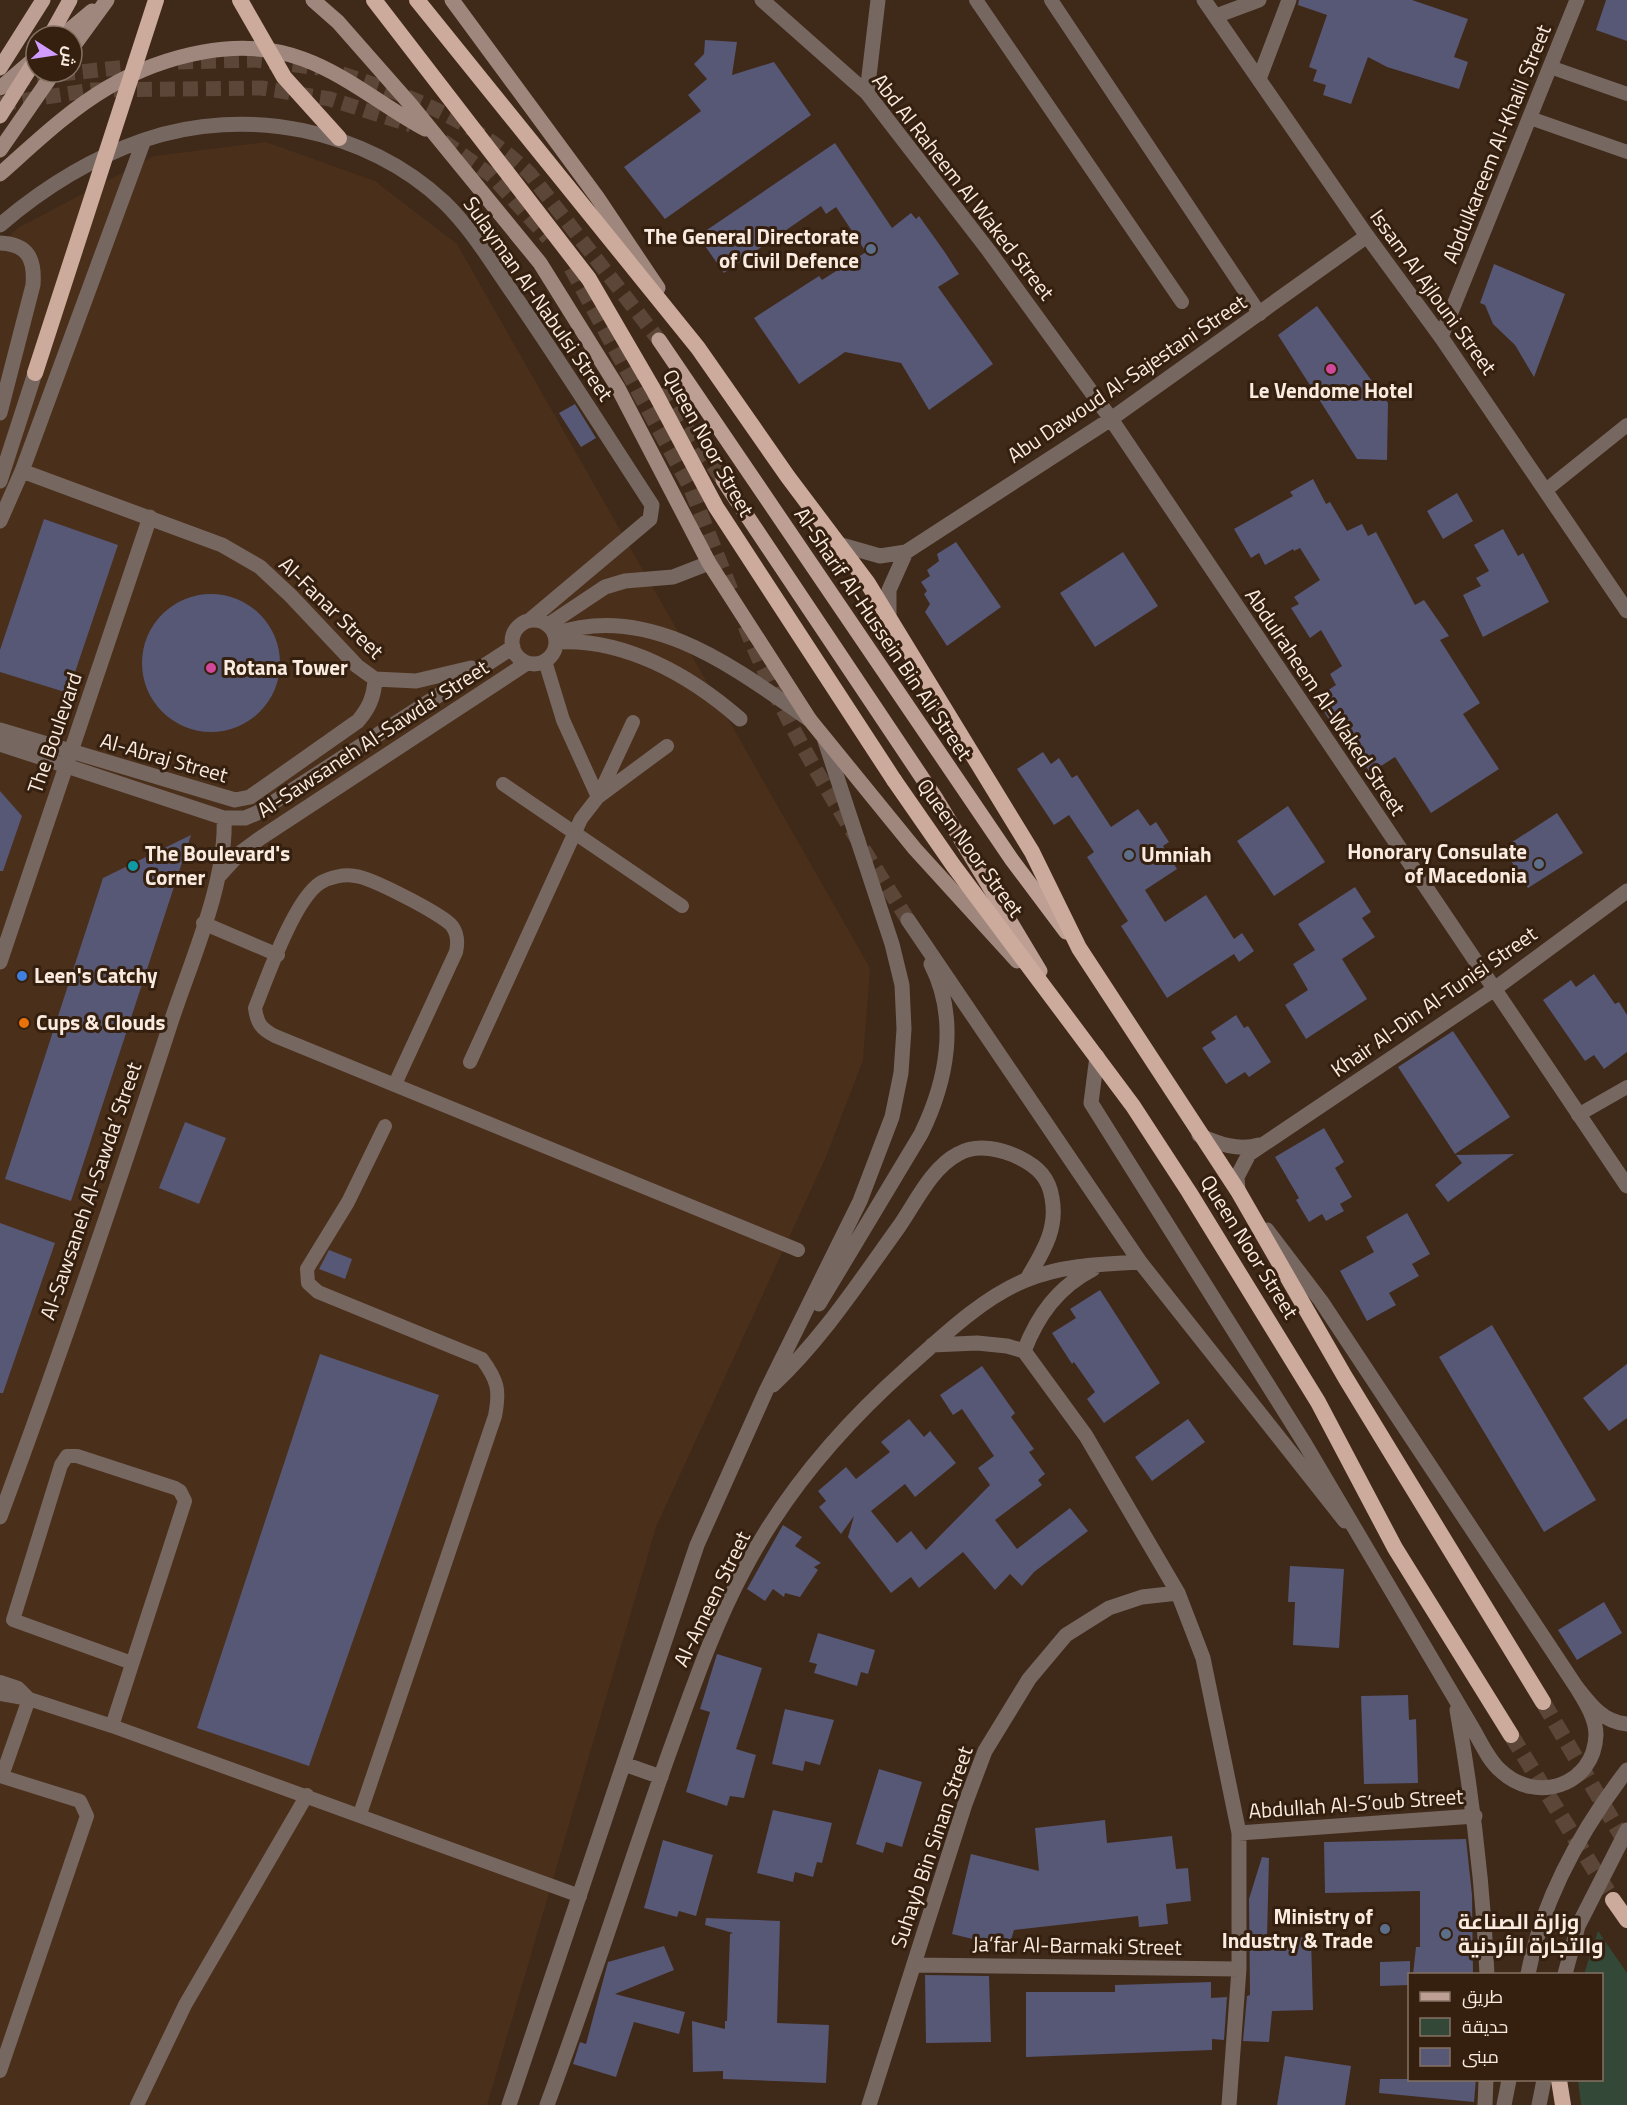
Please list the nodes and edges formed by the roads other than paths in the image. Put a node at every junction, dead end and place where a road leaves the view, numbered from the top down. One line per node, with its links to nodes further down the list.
1 (43, 0): 25 (main road)
2 (70, 0): 21 (main road)
3 (106, 0): 22 (main road); 23 (main road)
4 (156, 0): 49 (highway, bridge)
5 (240, 0): 36 (highway, bridge)
6 (313, 0): 20 (main road)
7 (329, 0): 20 (main road)
8 (374, 0): 91 (highway, Queen Noor Street, bridge)
9 (417, 0): 48 (highway, Queen Noor Street)
10 (452, 0): 48 (main road)
11 (762, 0): 31 (street, Abd Al Raheem Al Waked Street)
12 (878, 0): 31 (street)
13 (976, 0): 44 (lane)
14 (1051, 0): 45 (lane)
15 (1204, 0): 19 (street, Issam Al Ajlouni Street)
16 (1259, 0): 19 (street)
17 (1289, 0): 28 (street)
18 (1577, 0): 24 (street, Abdulkareem Al-Khalil Street)
19 (1216, 16): 28 (street, Issam Al Ajlouni Street)
20 (338, 22): 35 (main road)
21 (57, 24)
22 (77, 24)
23 (84, 31)
24 (1550, 67): 32 (lane); 34 (street, Abdulkareem Al-Khalil Street)
25 (0, 68)
26 (24, 68): 30 (main road)
27 (24, 77): 33 (main road, bridge)
28 (1259, 79): 42 (street, Issam Al Ajlouni Street)
29 (46, 84): 38 (main road)
30 (0, 88)
31 (867, 93): 51 (street, Abd Al Raheem Al Waked Street)
32 (1627, 94)
33 (0, 116)
34 (1530, 118): 39 (lane); 46 (street, Abdulkareem Al-Khalil Street)
35 (434, 133): 40 (main road); 61 (main road)
36 (339, 138): 37 (street, Sulayman Al-Nabulsi Street); 64 (street, Sulayman Al-Nabulsi Street)
37 (144, 140): 41 (street, Sulayman Al-Nabulsi Street); 53 (street)
38 (0, 150)
39 (1627, 152)
40 (0, 174)
41 (0, 225)
42 (1367, 236): 45 (street, Abu Dawoud Al-Sajestani Street); 46 (street, Issam Al Ajlouni Street)
43 (0, 243): 50 (street)
44 (1182, 302)
45 (1260, 314): 51 (street, Abu Dawoud Al-Sajestani Street)
46 (1441, 337): 56 (street, Issam Al Ajlouni Street)
47 (659, 340): 87 (main road, Al-Sharif Al-Hussein Bin Ali Street)
48 (698, 348): 59 (highway, Queen Noor Street)
49 (35, 373): 55 (street)
50 (0, 413)
51 (1111, 419): 60 (street, Abu Dawoud Al-Sajestani Street); 90 (street, Abdulraheem Al-Waked Street)
52 (1627, 425): 56 (lane)
53 (22, 471): 57 (street, Al-Fanar Street); 58 (street)
54 (723, 480): 91 (main road)
55 (0, 481)
56 (1546, 490): 62 (street, Issam Al Ajlouni Street)
57 (150, 517): 70 (street, Al-Fanar Street); 78 (street, The Boulevard)
58 (0, 521)
59 (838, 544): 60 (street); 63 (highway, Queen Noor Street)
60 (906, 552): 63 (street)
61 (709, 563): 65 (street); 72 (main road)
62 (1627, 610)
63 (889, 618): 87 (highway, Queen Noor Street)
64 (530, 620): 65 (street); 66 (street)
65 (553, 634): 67 (street); 71 (street); 72 (street)
66 (513, 647): 68 (street); 69 (street, Al-Sawsaneh Al-Sawda’ Street)
67 (545, 662): 68 (street); 80 (lane)
68 (527, 663): 83 (street, Al-Sawsaneh Al-Sawda’ Street)
69 (483, 665): 70 (street, Al-Fanar Street); 81 (street, Al-Sawsaneh Al-Sawda’ Street)
70 (375, 680): 78 (street, Al-Abraj Street)
71 (740, 719)
72 (810, 720): 75 (main road)
73 (633, 722): 80 (lane)
74 (0, 730): 78 (street, Al-Abraj Street)
75 (825, 741): 91 (main road); 108 (street)
76 (0, 744): 78 (street, Al-Abraj Street)
77 (667, 746): 80 (lane)
78 (68, 758): 81 (street, Al-Abraj Street); 89 (street, The Boulevard)
79 (503, 784): 82 (lane)
80 (598, 797): 82 (lane)
81 (224, 818): 83 (street, Al-Sawsaneh Al-Sawda’ Street)
82 (573, 832): 85 (lane); 93 (lane)
83 (218, 877): 86 (street, Al-Sawsaneh Al-Sawda’ Street)
84 (1627, 891): 90 (street, Khair Al-Din Al-Tunisi Street)
85 (682, 906)
86 (203, 923): 88 (lane); 109 (street, Al-Sawsaneh Al-Sawda’ Street)
87 (1079, 948): 98 (highway, Queen Noor Street)
88 (278, 955): 94 (lane); 94 (lane)
89 (0, 962)
90 (1493, 990): 96 (street, Abdulraheem Al-Waked Street); 99 (street, Khair Al-Din Al-Tunisi Street)
91 (1069, 1017): 92 (highway, Queen Noor Street)
92 (1097, 1056): 110 (street); 121 (highway, Queen Noor Street)
93 (470, 1062)
94 (395, 1084): 102 (lane)
95 (1627, 1087): 96 (lane)
96 (1578, 1115): 100 (street, Abdulraheem Al-Waked Street)
97 (385, 1126): 127 (lane)
98 (1199, 1135): 99 (street); 101 (highway, Queen Noor Street)
99 (1262, 1144): 101 (street)
100 (1627, 1186)
101 (1238, 1191): 114 (street); 118 (highway, Queen Noor Street)
102 (798, 1250)
103 (1140, 1262): 104 (street, Al-Ameen Street); 108 (street); 110 (street)
104 (1102, 1264): 105 (street, Al-Ameen Street); 107 (street)
105 (1027, 1279): 106 (street, Al-Ameen Street); 108 (street)
106 (932, 1345): 107 (street); 125 (street, Al-Ameen Street)
107 (1024, 1351): 111 (street)
108 (766, 1391): 122 (street)
109 (0, 1517)
110 (1373, 1557): 116 (street)
111 (1178, 1593): 130 (street); 134 (street, Suhayb Bin Sinan Street)
112 (132, 1663): 112 (lane); 120 (lane)
113 (0, 1682): 117 (lane)
114 (1575, 1685): 116 (street); 119 (street)
115 (0, 1694): 117 (lane)
116 (1455, 1698): 128 (street)
117 (29, 1699): 120 (lane); 124 (lane)
118 (1543, 1702)
119 (1627, 1724)
120 (112, 1726): 126 (lane)
121 (1511, 1735)
122 (624, 1764): 125 (street); 131 (street)
123 (1627, 1770): 137 (street)
124 (1, 1776): 139 (lane)
125 (661, 1777): 146 (street, Al-Ameen Street)
126 (307, 1795): 127 (lane); 144 (lane)
127 (360, 1814): 131 (lane)
128 (1475, 1816): 130 (street, Abdullah Al-S’oub Street); 136 (street)
129 (1627, 1830): 138 (street)
130 (1239, 1833): 135 (street)
131 (580, 1896): 145 (street)
132 (1613, 1900): 133 (highway)
133 (1627, 1920)
134 (914, 1965): 135 (street, Ja’far Al-Barmaki Street); 147 (street, Suhayb Bin Sinan Street)
135 (1239, 1969): 148 (street)
136 (1486, 1973)
137 (1528, 1973)
138 (1565, 1973)
139 (0, 2071)
140 (1486, 2081): 149 (street)
141 (1509, 2081): 150 (street)
142 (1544, 2081): 151 (street)
143 (1559, 2081): 152 (highway)
144 (137, 2105)
145 (509, 2105)
146 (548, 2105)
147 (869, 2105)
148 (1228, 2105)
149 (1485, 2105)
150 (1504, 2105)
151 (1539, 2105)
152 (1563, 2105)

